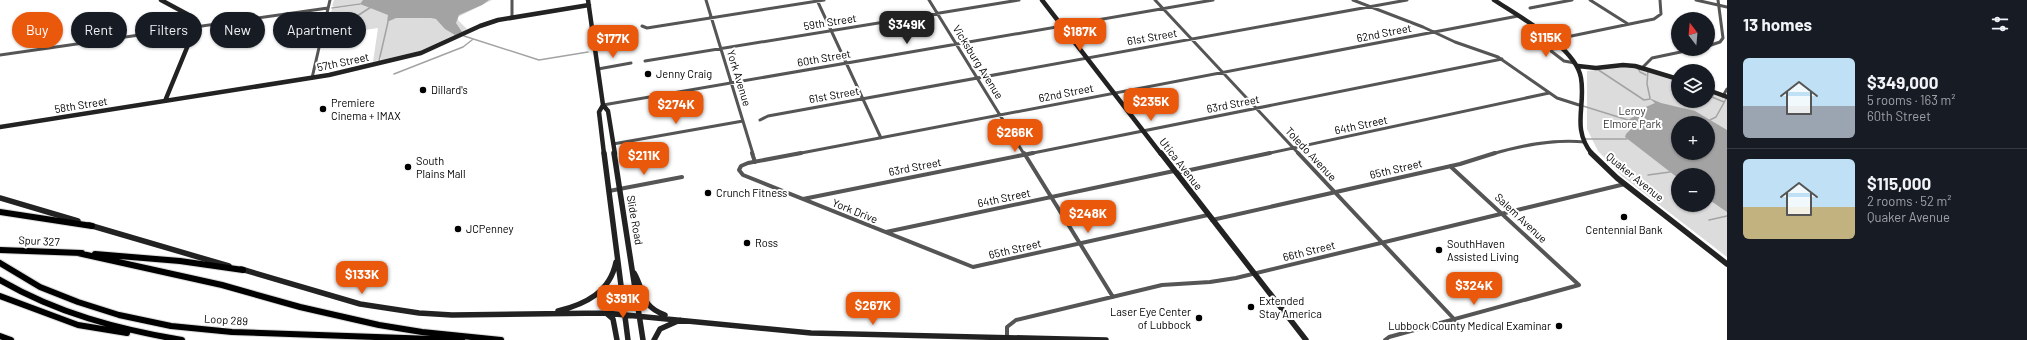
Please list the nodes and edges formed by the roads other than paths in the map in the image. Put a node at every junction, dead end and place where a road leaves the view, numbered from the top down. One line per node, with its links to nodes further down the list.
1 (161, 0): 28 (main road)
2 (330, 0): 25 (street)
3 (512, 0): 31 (street)
4 (588, 0): 22 (main road, Slide Road)
5 (706, 0): 32 (street, York Avenue)
6 (817, 0): 7 (street); 32 (street); 38 (street)
7 (824, 0)
8 (929, 0): 29 (street, Vicksburg Avenue)
9 (1018, 0): 29 (street, 59th Street)
10 (1042, 0): 36 (main road, Utica Avenue)
11 (1155, 0): 27 (street, Toledo Avenue)
12 (1213, 0): 27 (street, 60th Street)
13 (1353, 0): 23 (street)
14 (1407, 0): 23 (street, 61st Street)
15 (1494, 0): 30 (main road)
16 (1572, 0): 26 (street)
17 (1590, 0): 33 (street)
18 (1660, 0): 33 (street)
19 (1696, 0): 21 (street)
20 (1718, 0): 21 (street)
21 (1719, 5): 24 (street); 45 (street)
22 (589, 6): 31 (main road, 57th Street); 41 (main road, Slide Road)
23 (1370, 7): 39 (street); 42 (street, 61st Street)
24 (1727, 7)
25 (328, 8): 34 (street); 61 (street)
26 (1530, 8)
27 (1163, 9): 36 (street, 60th Street); 42 (street, Toledo Avenue)
28 (183, 12)
29 (937, 13): 38 (street, 59th Street); 44 (street, Vicksburg Avenue)
30 (1518, 16): 39 (street, 62nd Street); 43 (main road)
31 (512, 17): 61 (main road, 57th Street)
32 (711, 18): 35 (street); 48 (street, York Avenue)
33 (1628, 24): 43 (street)
34 (202, 26)
35 (642, 26)
36 (1062, 26): 44 (street, 60th Street); 51 (main road, Utica Avenue)
37 (629, 30): 41 (street)
38 (832, 31): 48 (street, 59th Street); 55 (street)
39 (1435, 32): 52 (street); 59 (street, 62nd Street)
40 (135, 36): 50 (street)
41 (593, 36): 58 (main road, Slide Road)
42 (1192, 39): 51 (street, 61st Street); 59 (street, Toledo Avenue)
43 (1551, 40): 47 (main road)
44 (956, 44): 55 (street, 60th Street); 62 (street, Vicksburg Avenue)
45 (1715, 44)
46 (186, 48): 70 (main road)
47 (1562, 48): 56 (main road); 56 (street)
48 (721, 49): 53 (street, 59th Street); 63 (street, York Avenue)
49 (1671, 54): 57 (street)
50 (0, 55)
51 (1087, 59): 62 (street, 61st Street); 67 (main road, Utica Avenue)
52 (1502, 59): 66 (street); 73 (street, 63rd Street)
53 (645, 61)
54 (631, 63): 58 (street)
55 (847, 63): 63 (street, 60th Street); 69 (street)
56 (1576, 65): 57 (main road); 72 (main road, Quaker Avenue)
57 (1643, 67): 60 (main road)
58 (598, 69): 71 (main road, Slide Road)
59 (1223, 73): 67 (street, 62nd Street); 73 (street, Toledo Avenue)
60 (1671, 77)
61 (312, 78): 70 (main road, 57th Street)
62 (978, 78): 69 (street, 61st Street); 74 (street, Vicksburg Avenue)
63 (731, 83): 71 (street, 60th Street); 76 (street, York Avenue)
64 (1727, 89): 68 (street)
65 (1715, 92): 68 (main road)
66 (1549, 93): 72 (street); 82 (street, 64th Street)
67 (1114, 94): 74 (street, 62nd Street); 78 (main road, Utica Avenue)
68 (1725, 96)
69 (863, 99): 75 (street, 61st Street); 79 (street)
70 (165, 101): 77 (main road, 58th Street)
71 (603, 105): 81 (main road, Slide Road); 91 (main road, Slide Road)
72 (1579, 105): 80 (main road, Quaker Avenue)
73 (1257, 109): 78 (street, 63rd Street); 82 (street, Toledo Avenue)
74 (1000, 115): 79 (street, 62nd Street); 83 (street, Vicksburg Avenue)
75 (760, 120)
76 (743, 121): 81 (street); 84 (street, York Avenue)
77 (0, 127)
78 (1143, 131): 83 (street, 63rd Street); 87 (main road, Utica Avenue)
79 (881, 138): 84 (street, 62nd Street)
80 (1585, 142): 85 (street, 65th Street); 89 (main road, Quaker Avenue)
81 (613, 144): 90 (main road, Slide Road)
82 (1294, 148): 87 (street, 64th Street); 92 (street, Toledo Avenue)
83 (1025, 154): 93 (street, Vicksburg Avenue); 95 (street, 63rd Street)
84 (755, 162): 86 (street, 62nd Street)
85 (1450, 166): 92 (street, 65th Street); 97 (street, Salem Avenue)
86 (738, 170): 95 (street, York Drive)
87 (1175, 172): 93 (street, 64th Street); 98 (main road, Utica Avenue)
88 (682, 177): 90 (street)
89 (1625, 184): 97 (street, 66th Street); 108 (main road, Quaker Avenue)
90 (619, 189): 91 (street); 111 (main road, Slide Road)
91 (608, 191): 106 (main road, Slide Road)
92 (1335, 192): 99 (street, 65th Street); 102 (street, Toledo Avenue)
93 (1051, 197): 101 (street, 64th Street); 103 (street, Vicksburg Avenue)
94 (0, 198): 100 (main road)
95 (803, 199): 101 (street, York Drive)
96 (0, 212): 100 (highway)
97 (1503, 214): 102 (street, 66th Street); 121 (street, Salem Avenue)
98 (1208, 215): 99 (main road, Utica Avenue); 103 (street, 65th Street)
99 (1212, 220): 112 (main road, Utica Avenue)
100 (92, 226): 110 (main road)
101 (885, 232): 109 (street, York Drive)
102 (1383, 243): 112 (street, 66th Street); 121 (street, Toledo Avenue)
103 (1080, 244): 109 (street, 65th Street); 115 (street, Vicksburg Avenue)
104 (0, 250): 105 (highway, Spur 327)
105 (78, 254): 110 (highway); 129 (highway)
106 (616, 255): 117 (main road); 118 (main road, Slide Road)
107 (1, 264): 128 (highway, Loop 289)
108 (1727, 264)
109 (967, 265)
110 (243, 270): 117 (main road)
111 (633, 272): 119 (main road, Slide Road); 120 (main road)
112 (1254, 274): 115 (street, 66th Street); 135 (main road, Utica Avenue)
113 (0, 280): 122 (highway)
114 (0, 296): 122 (highway)
115 (1113, 297): 124 (street, 66th Street)
116 (604, 313): 117 (main road); 118 (main road); 130 (main road)
117 (546, 314)
118 (625, 314): 119 (main road); 131 (main road, Slide Road)
119 (640, 314): 120 (main road); 132 (main road, Slide Road)
120 (683, 319): 124 (main road); 133 (main road)
121 (1455, 320): 136 (street)
122 (140, 333): 127 (highway)
123 (0, 337): 125 (main road); 126 (highway)
124 (1007, 337): 134 (main road)
125 (6, 340)
126 (11, 340)
127 (182, 340)
128 (462, 340)
129 (501, 340)
130 (617, 340)
131 (628, 340)
132 (644, 340)
133 (654, 340)
134 (1106, 340)
135 (1306, 340)
136 (1385, 340)

